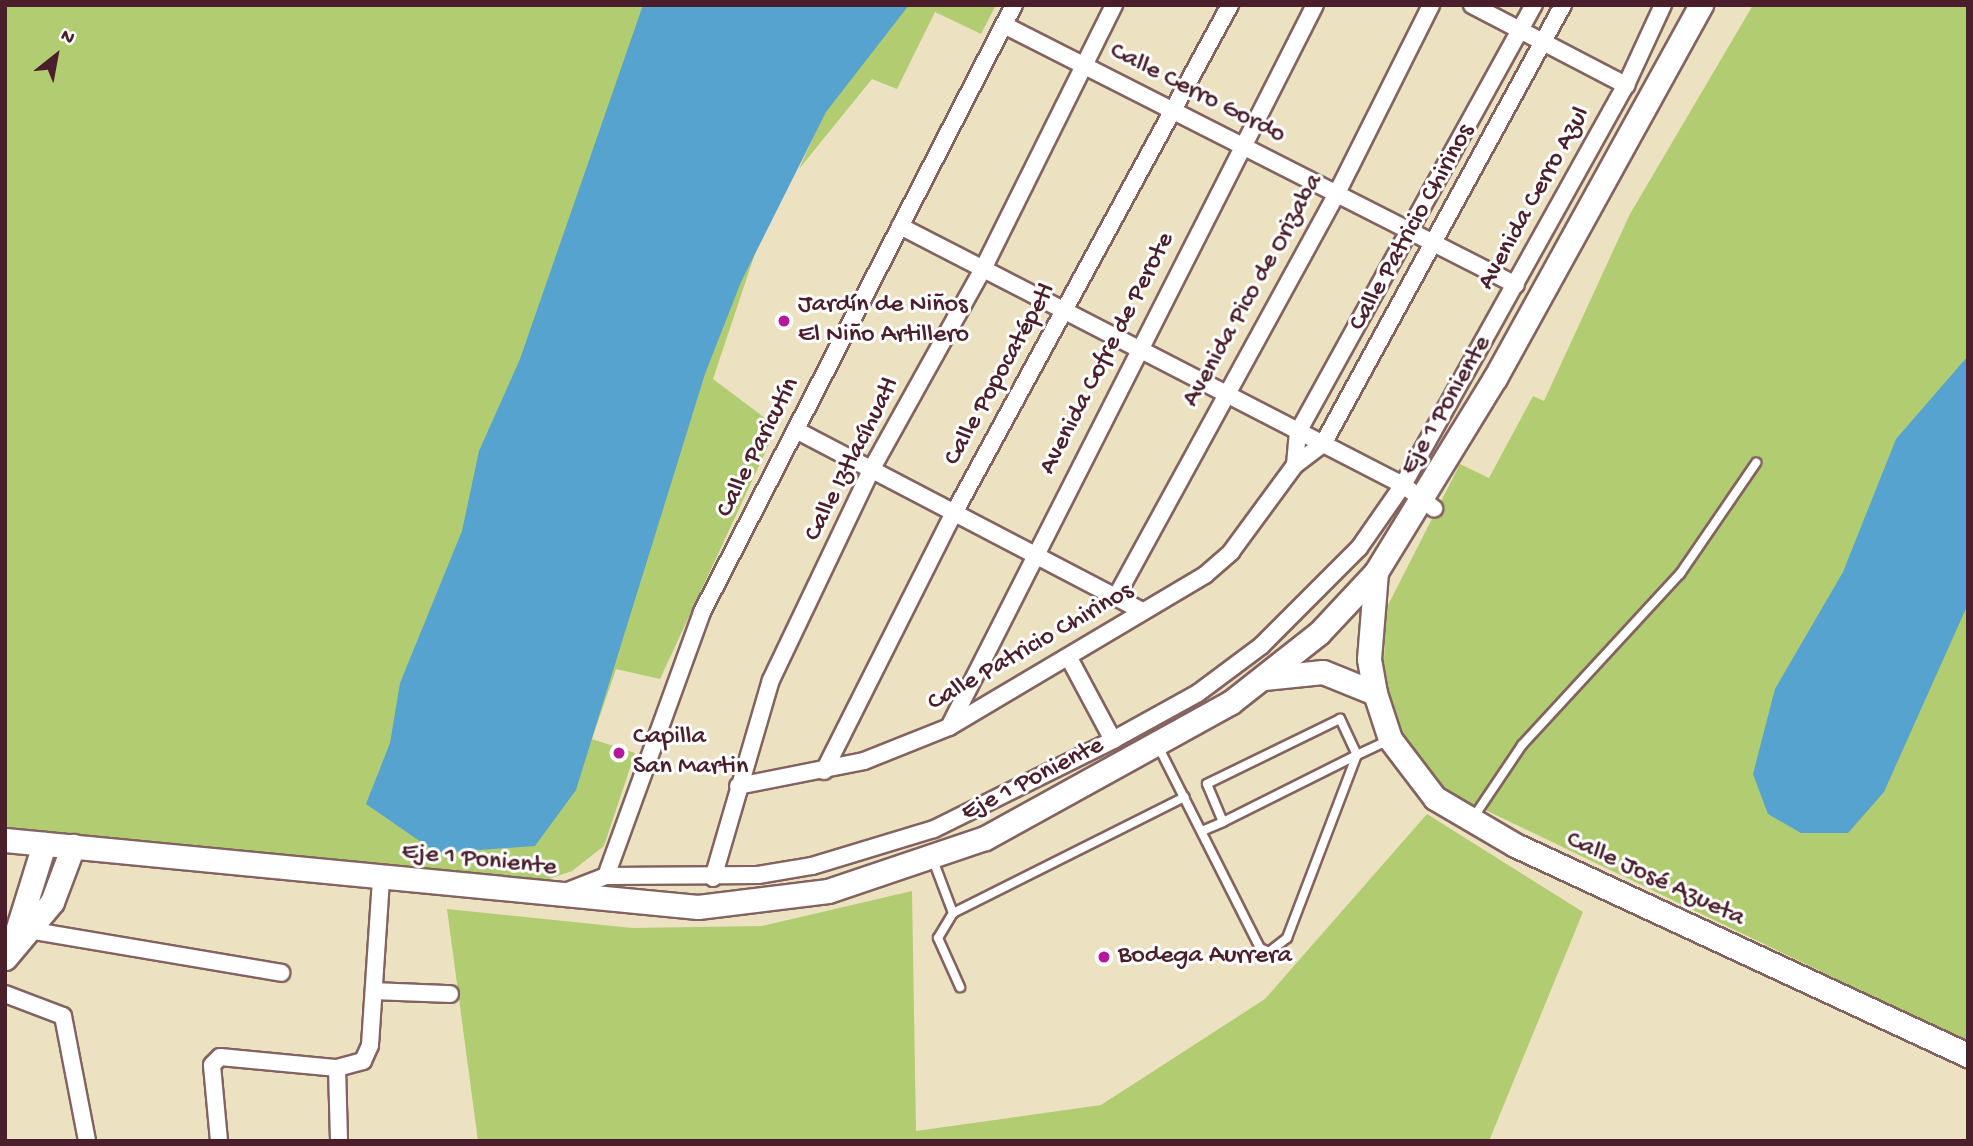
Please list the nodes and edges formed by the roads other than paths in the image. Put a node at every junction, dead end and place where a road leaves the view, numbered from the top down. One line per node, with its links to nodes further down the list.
1 (1014, 5): 11 (street, Calle Paricutín)
2 (1114, 5): 14 (street, Calle Iztlacíhuatl)
3 (1230, 5): 16 (street, Calle Popocatépetl)
4 (1315, 5): 19 (street, Avenida Cofre de Perote)
5 (1431, 5): 20 (street, Avenida Pico de Orizaba)
6 (1472, 5): 12 (street)
7 (1534, 5): 12 (street, Calle Patricio Chirinos)
8 (1563, 5): 13 (street, Calle Patricio Chirinos)
9 (1663, 5): 15 (street, Avenida Cerro Azul)
10 (1701, 5): 36 (main road, Eje 1 Poniente)
11 (1004, 25): 14 (street, Calle Cerro Gordo); 21 (street, Calle Paricutín)
12 (1521, 31): 13 (street); 17 (street, Calle Patricio Chirinos)
13 (1543, 42): 15 (street); 18 (street, Calle Patricio Chirinos)
14 (1084, 64): 16 (street, Calle Cerro Gordo); 24 (street, Calle Iztlacíhuatl)
15 (1626, 85): 25 (street, Avenida Cerro Azul)
16 (1175, 109): 19 (street, Calle Cerro Gordo); 26 (street, Calle Popocatépetl)
17 (1470, 125): 18 (street); 22 (street, Calle Patricio Chirinos)
18 (1491, 136): 23 (street, Calle Patricio Chirinos)
19 (1242, 143): 20 (street, Calle Cerro Gordo); 27 (street, Avenida Cofre de Perote)
20 (1337, 193): 22 (street, Calle Cerro Gordo); 28 (street, Avenida Pico de Orizaba)
21 (900, 226): 24 (street); 29 (street, Calle Paricutín)
22 (1412, 231): 23 (street, Calle Cerro Gordo); 30 (street, Calle Patricio Chirinos)
23 (1433, 243): 25 (street, Calle Cerro Gordo); 31 (street, Calle Patricio Chirinos)
24 (983, 269): 26 (street); 34 (street, Calle Iztlacíhuatl)
25 (1516, 285): 35 (street, Avenida Cerro Azul)
26 (1064, 311): 27 (street); 37 (street, Calle Popocatépetl)
27 (1139, 349): 28 (street); 38 (street, Avenida Cofre de Perote)
28 (1226, 394): 30 (street); 40 (street, Avenida Pico de Orizaba)
29 (796, 430): 34 (street); 60 (street, Calle Paricutín)
30 (1298, 432): 31 (street); 33 (street, Calle Patricio Chirinos)
31 (1323, 444): 33 (street, Calle Patricio Chirinos); 35 (street)
32 (1756, 463): 54 (lane)
33 (1295, 465): 41 (street, Calle Patricio Chirinos)
34 (871, 470): 37 (street); 51 (street, Calle Iztlacíhuatl)
35 (1403, 485): 36 (street); 47 (street, Avenida Cerro Azul)
36 (1429, 505): 39 (main road, Eje 1 Poniente)
37 (954, 513): 38 (street); 50 (street, Calle Popocatépetl)
38 (1035, 555): 40 (street); 45 (street, Avenida Cofre de Perote)
39 (1376, 572): 43 (main road, Eje 1 Poniente); 44 (main road, Calle José Azueta)
40 (1116, 597): 41 (street)
41 (1142, 611): 42 (street, Calle Patricio Chirinos)
42 (1069, 658): 45 (street, Calle Patricio Chirinos); 47 (street)
43 (1264, 678): 44 (main road); 48 (main road, Eje 1 Poniente)
44 (1375, 693): 46 (main road, Calle José Azueta)
45 (949, 727): 50 (street, Calle Patricio Chirinos)
46 (1390, 739): 49 (lane); 54 (main road, Calle José Azueta)
47 (1113, 740): 61 (street, Avenida Cerro Azul)
48 (1158, 746): 52 (lane); 59 (main road, Eje 1 Poniente)
49 (1357, 755): 53 (lane); 53 (lane); 55 (lane)
50 (824, 771): 51 (street, Calle Patricio Chirinos)
51 (738, 786): 61 (street, Calle Iztlacíhuatl)
52 (1185, 797): 55 (lane); 64 (lane)
53 (1223, 822): 55 (lane)
54 (1471, 823): 71 (main road, Calle José Azueta)
55 (1202, 831)
56 (5, 840): 57 (main road, Eje 1 Poniente)
57 (44, 844): 58 (main road, Eje 1 Poniente); 65 (main road)
58 (73, 846): 62 (main road, Eje 1 Poniente); 65 (main road)
59 (933, 860): 63 (main road, Eje 1 Poniente); 64 (lane)
60 (606, 876): 61 (street, Avenida Cerro Azul); 63 (street)
61 (713, 878)
62 (381, 879): 63 (main road, Eje 1 Poniente); 68 (street)
63 (555, 897)
64 (953, 913): 67 (lane)
65 (15, 941): 66 (street)
66 (281, 973)
67 (960, 987)
68 (374, 991): 70 (street); 72 (street)
69 (5, 994): 73 (street)
70 (450, 994)
71 (1968, 1055)
72 (337, 1068): 74 (street); 75 (street)
73 (87, 1141)
74 (219, 1141)
75 (339, 1141)

